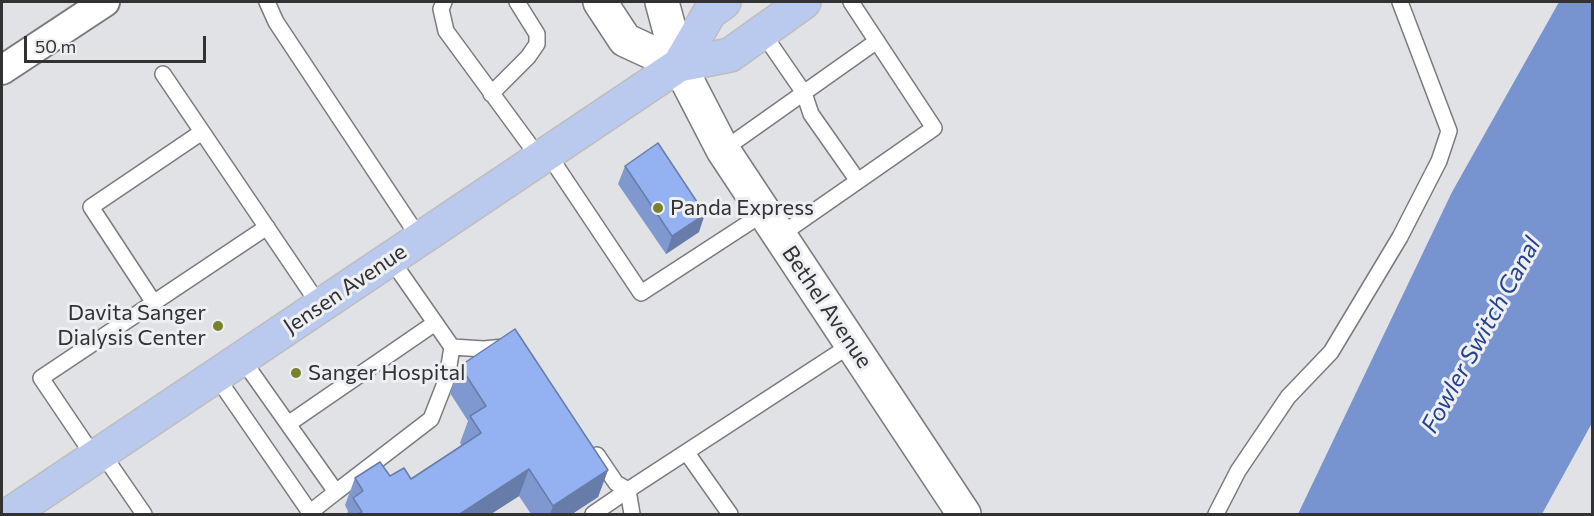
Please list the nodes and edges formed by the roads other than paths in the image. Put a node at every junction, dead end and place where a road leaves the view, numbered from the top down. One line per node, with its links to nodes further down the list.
1 (105, 2): 14 (street)
2 (267, 2): 24 (lane)
3 (444, 2): 17 (lane)
4 (518, 2): 17 (lane)
5 (600, 2): 13 (main road)
6 (662, 2): 13 (main road, Bethel Avenue)
7 (724, 2): 13 (main road, Jensen Avenue)
8 (804, 2): 11 (main road, Jensen Avenue)
9 (851, 2): 12 (lane)
10 (1400, 2): 46 (lane)
11 (762, 32): 13 (main road, Jensen Avenue); 16 (lane)
12 (877, 41): 16 (lane); 21 (lane)
13 (679, 65): 19 (main road, Bethel Avenue); 20 (main road, Jensen Avenue)
14 (2, 70)
15 (163, 74): 18 (lane)
16 (804, 93): 19 (lane); 21 (lane)
17 (491, 94): 20 (lane)
18 (202, 132): 23 (lane); 26 (lane)
19 (723, 150): 22 (main road, Bethel Avenue)
20 (544, 157): 22 (lane); 24 (main road, Jensen Avenue)
21 (858, 181): 22 (lane)
22 (772, 224): 29 (main road, Bethel Avenue)
23 (267, 227): 26 (lane); 27 (lane)
24 (420, 239): 25 (main road, Jensen Avenue)
25 (390, 258): 27 (main road, Jensen Avenue); 28 (lane)
26 (154, 303): 36 (lane)
27 (320, 306): 32 (main road, Jensen Avenue)
28 (435, 322): 30 (lane); 33 (lane)
29 (852, 344): 35 (lane); 45 (main road, Bethel Avenue)
30 (453, 347): 31 (lane); 38 (lane)
31 (520, 353)
32 (229, 367): 33 (lane); 36 (main road, Jensen Avenue); 39 (lane)
33 (288, 424): 38 (lane)
34 (590, 445): 37 (lane)
35 (687, 453): 37 (lane); 44 (lane)
36 (98, 455): 40 (main road, Jensen Avenue); 41 (lane)
37 (628, 490): 42 (lane); 43 (lane)
38 (336, 492): 39 (lane)
39 (309, 513)
40 (10, 514)
41 (144, 514)
42 (593, 514)
43 (632, 514)
44 (730, 514)
45 (964, 514)
46 (1216, 514)

